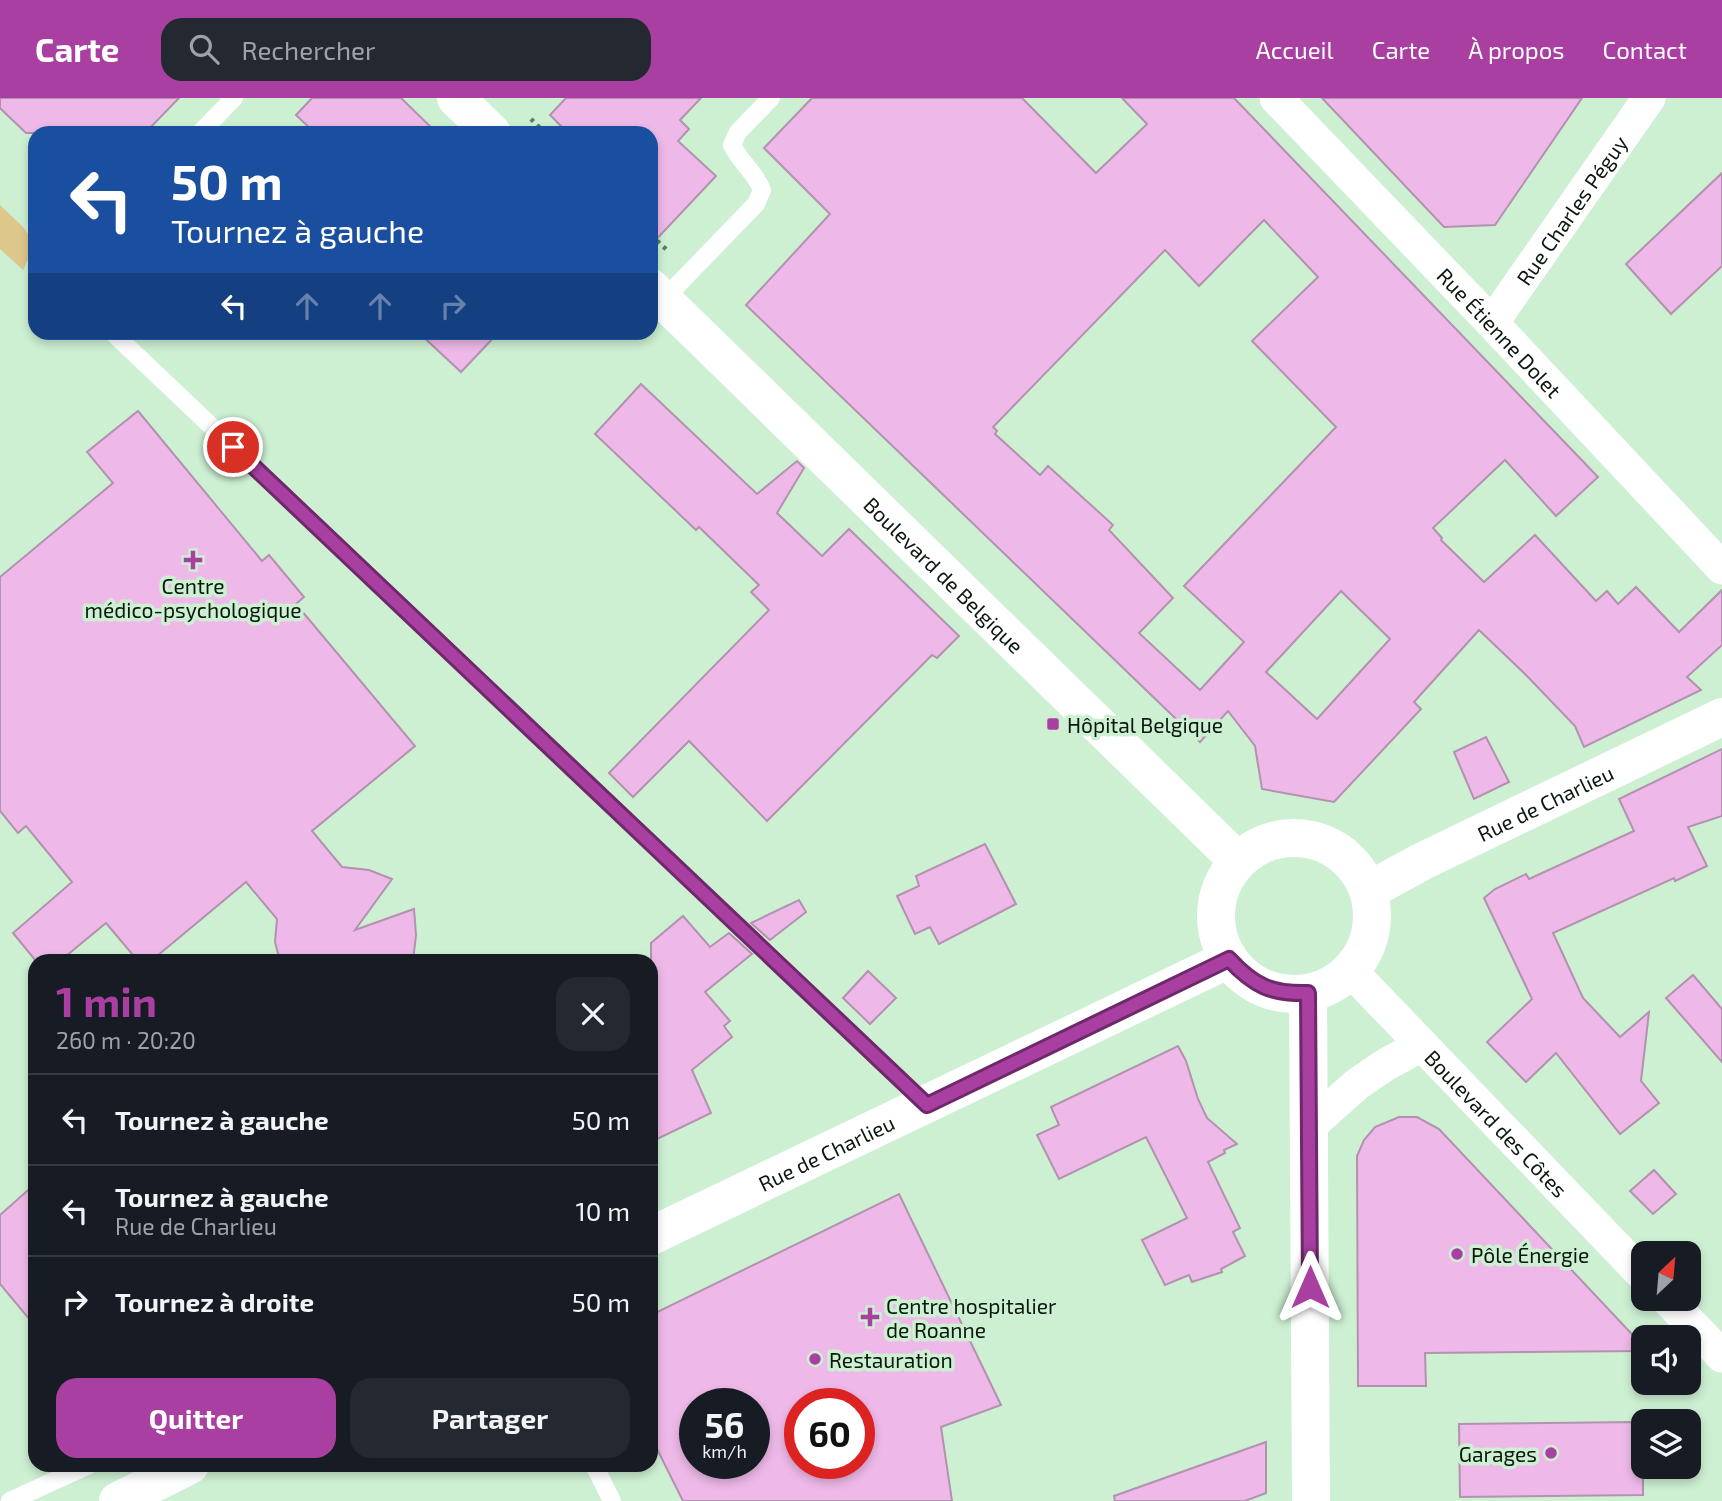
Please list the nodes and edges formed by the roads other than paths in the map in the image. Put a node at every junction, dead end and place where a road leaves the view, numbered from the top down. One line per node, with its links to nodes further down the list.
1 (234, 98): 6 (lane)
2 (456, 98): 7 (main road)
3 (771, 98): 8 (lane)
4 (1276, 98): 10 (street, Rue Étienne Dolet)
5 (1649, 98): 10 (street, Rue Charles Péguy)
6 (207, 126)
7 (485, 126)
8 (658, 293)
9 (658, 295): 14 (main road, Boulevard de Belgique)
10 (1492, 323): 12 (street, Rue Étienne Dolet)
11 (120, 340): 20 (lane)
12 (1722, 568)
13 (1722, 717): 15 (main road, Rue de Charlieu)
14 (1238, 861): 15 (main road); 16 (main road)
15 (1368, 891): 17 (main road)
16 (1229, 959): 18 (main road); 20 (main road, Rue de Charlieu)
17 (1350, 970): 18 (main road); 19 (street, Boulevard des Côtes)
18 (1308, 993): 21 (main road)
19 (1422, 1045): 21 (street); 23 (street, Boulevard des Côtes)
20 (927, 1105): 22 (main road, Rue de Charlieu)
21 (1309, 1127): 32 (main road)
22 (658, 1233)
23 (1631, 1263)
24 (1679, 1311): 25 (street)
25 (1722, 1356)
26 (74, 1472): 29 (lane)
27 (176, 1472): 30 (main road)
28 (598, 1472): 31 (lane)
29 (10, 1501)
30 (118, 1501)
31 (612, 1501)
32 (1311, 1501)

